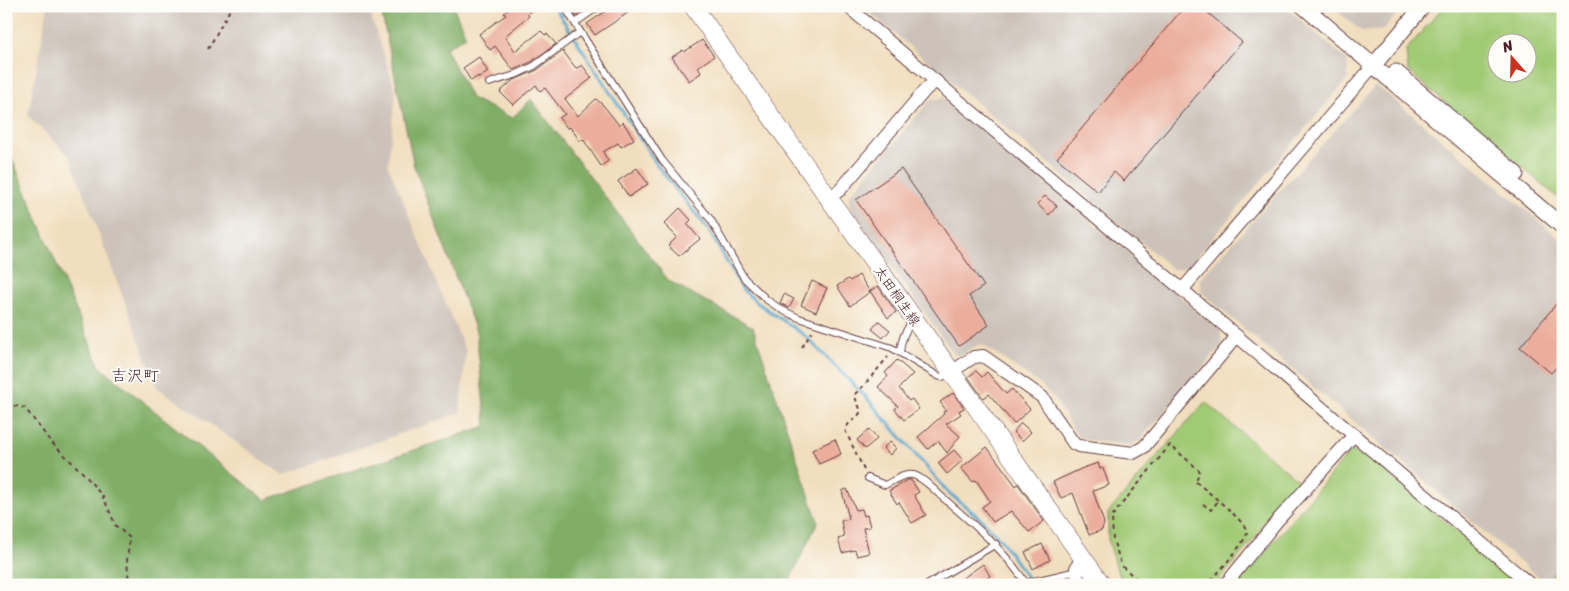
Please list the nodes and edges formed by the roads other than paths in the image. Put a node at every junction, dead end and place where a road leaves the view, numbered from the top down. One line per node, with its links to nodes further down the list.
1 (564, 6): 8 (lane)
2 (600, 6): 8 (lane)
3 (693, 6): 13 (main road, 太田桐生線)
4 (847, 6): 11 (street)
5 (1303, 6): 10 (street)
6 (1319, 6): 10 (street)
7 (1423, 6): 10 (street)
8 (575, 23): 9 (lane)
9 (580, 33): 12 (lane); 19 (lane)
10 (1376, 62): 14 (street); 15 (street); 16 (street)
11 (936, 81): 13 (street); 16 (street)
12 (489, 83)
13 (828, 198): 17 (main road, 太田桐生線)
14 (1563, 213)
15 (1563, 227)
16 (1182, 290): 18 (street)
17 (914, 320): 19 (lane); 20 (main road, 太田桐生線)
18 (1237, 336): 20 (street); 21 (street)
19 (900, 352): 20 (lane)
20 (951, 372): 24 (main road, 太田桐生線)
21 (1354, 435): 29 (street); 30 (street)
22 (868, 478): 23 (lane)
23 (996, 544): 25 (lane); 26 (lane)
24 (1080, 564): 25 (lane); 27 (street); 28 (main road, 太田桐生線)
25 (1029, 582)
26 (927, 585)
27 (1079, 585)
28 (1102, 585)
29 (1225, 585)
30 (1531, 585)

